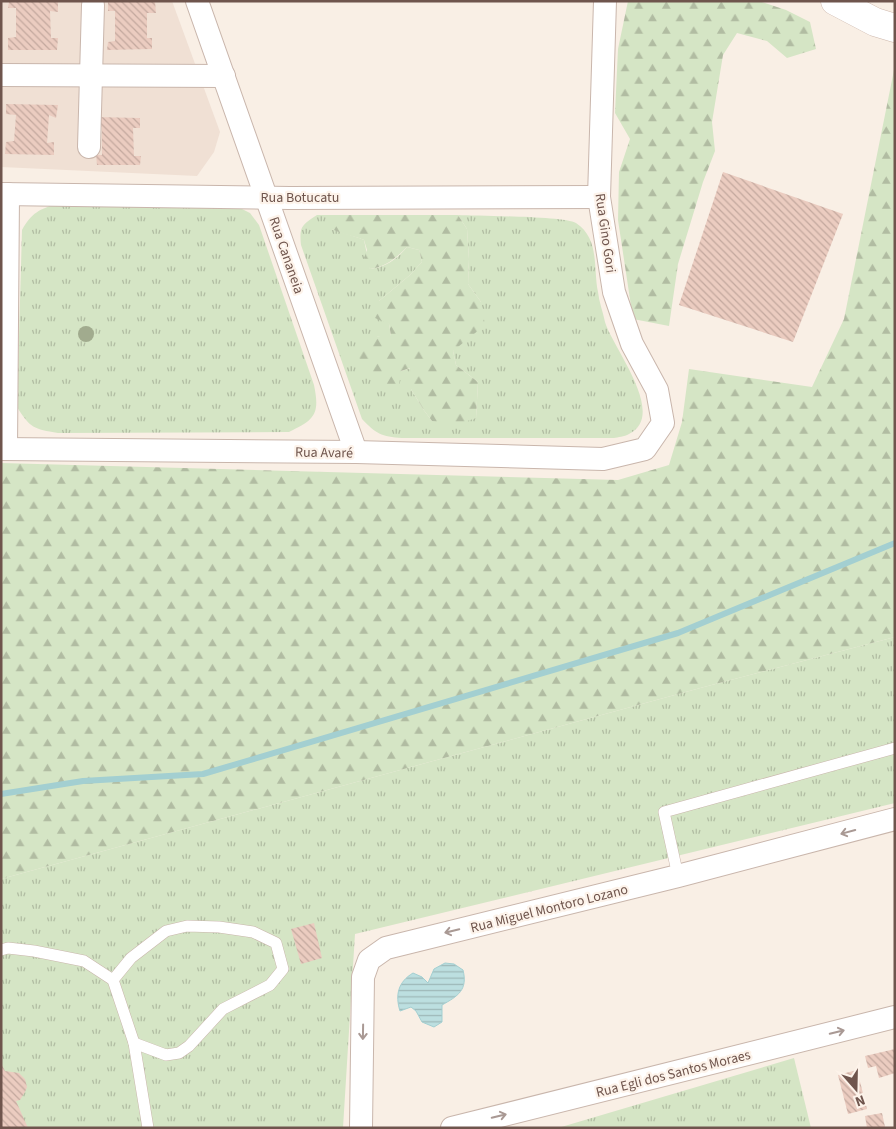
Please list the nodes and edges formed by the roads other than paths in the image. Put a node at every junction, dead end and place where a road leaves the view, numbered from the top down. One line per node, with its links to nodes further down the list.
1 (197, 1): 8 (street, Rua Cananeia)
2 (605, 1): 12 (street, Rua Gino Gori)
3 (835, 1): 5 (main road)
4 (94, 5): 7 (street)
5 (895, 28)
6 (1, 74): 7 (street)
7 (91, 75): 8 (street); 9 (street)
8 (224, 76): 11 (street, Rua Cananeia)
9 (89, 147)
10 (5, 194): 11 (street, Rua Botucatu); 13 (street)
11 (266, 197): 12 (street, Rua Botucatu); 15 (street, Rua Cananeia)
12 (599, 197): 14 (street, Rua Gino Gori)
13 (4, 449): 15 (street, Rua Avaré)
14 (645, 449): 15 (street, Rua Avaré)
15 (356, 452)
16 (895, 748): 18 (lane)
17 (895, 819): 18 (street, Rua Miguel Montoro Lozano, one-way to 18)
18 (678, 876): 24 (street, Rua Miguel Montoro Lozano, one-way to 24)
19 (1, 950): 20 (lane)
20 (113, 980): 22 (lane); 22 (lane)
21 (895, 1017): 25 (street, Rua Egli dos Santos Moraes, one-way to 21)
22 (134, 1043): 23 (lane)
23 (148, 1128)
24 (362, 1128)
25 (452, 1128)

